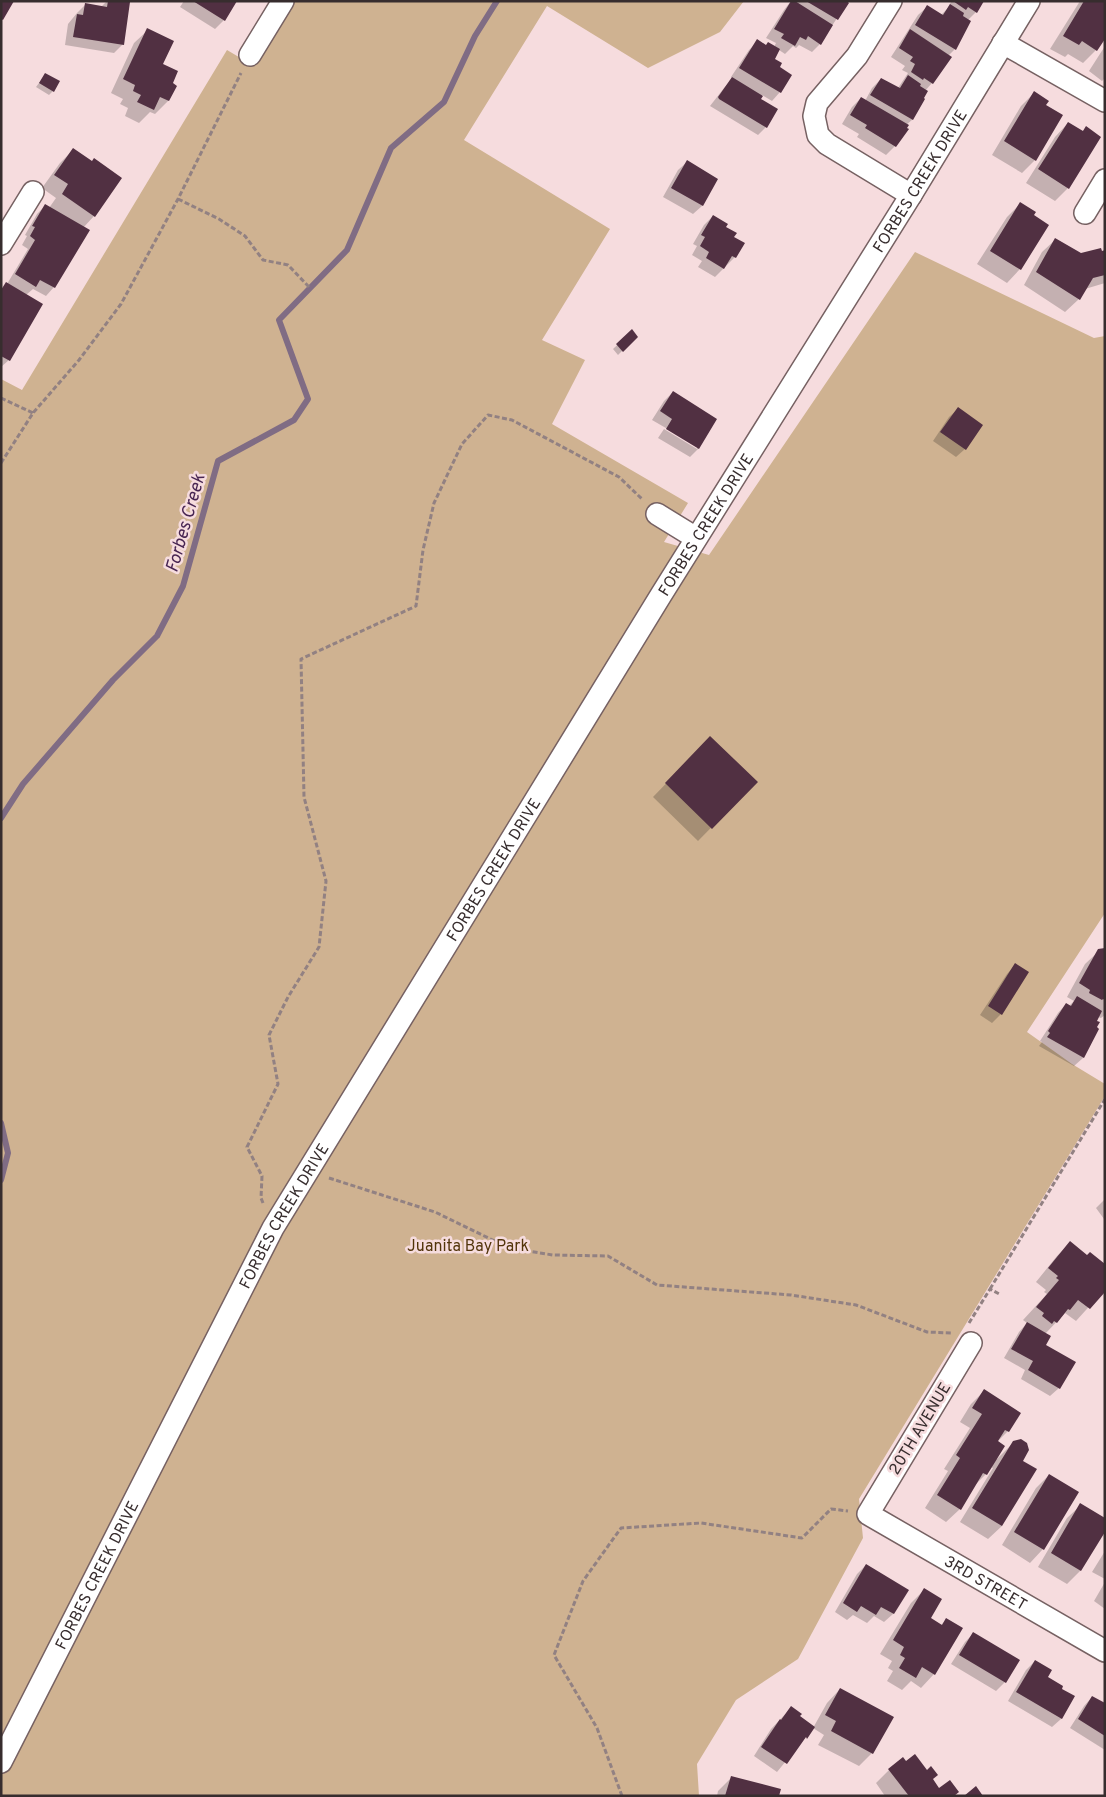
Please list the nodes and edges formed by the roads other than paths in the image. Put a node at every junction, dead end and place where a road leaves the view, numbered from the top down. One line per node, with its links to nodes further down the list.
1 (283, 1): 5 (street)
2 (891, 1): 9 (street)
3 (1029, 1): 4 (street, FORBES CREEK DRIVE)
4 (1003, 43): 6 (street); 9 (street, FORBES CREEK DRIVE)
5 (250, 55)
6 (1105, 101)
7 (1105, 180): 10 (street)
8 (33, 192): 11 (street)
9 (911, 195): 13 (street, FORBES CREEK DRIVE)
10 (1085, 213)
11 (1, 244)
12 (657, 514): 13 (street)
13 (696, 538): 17 (street, FORBES CREEK DRIVE)
14 (967, 1338): 15 (street, 20TH AVENUE)
15 (868, 1514): 16 (street, 3RD STREET)
16 (1105, 1651)
17 (1, 1762)

